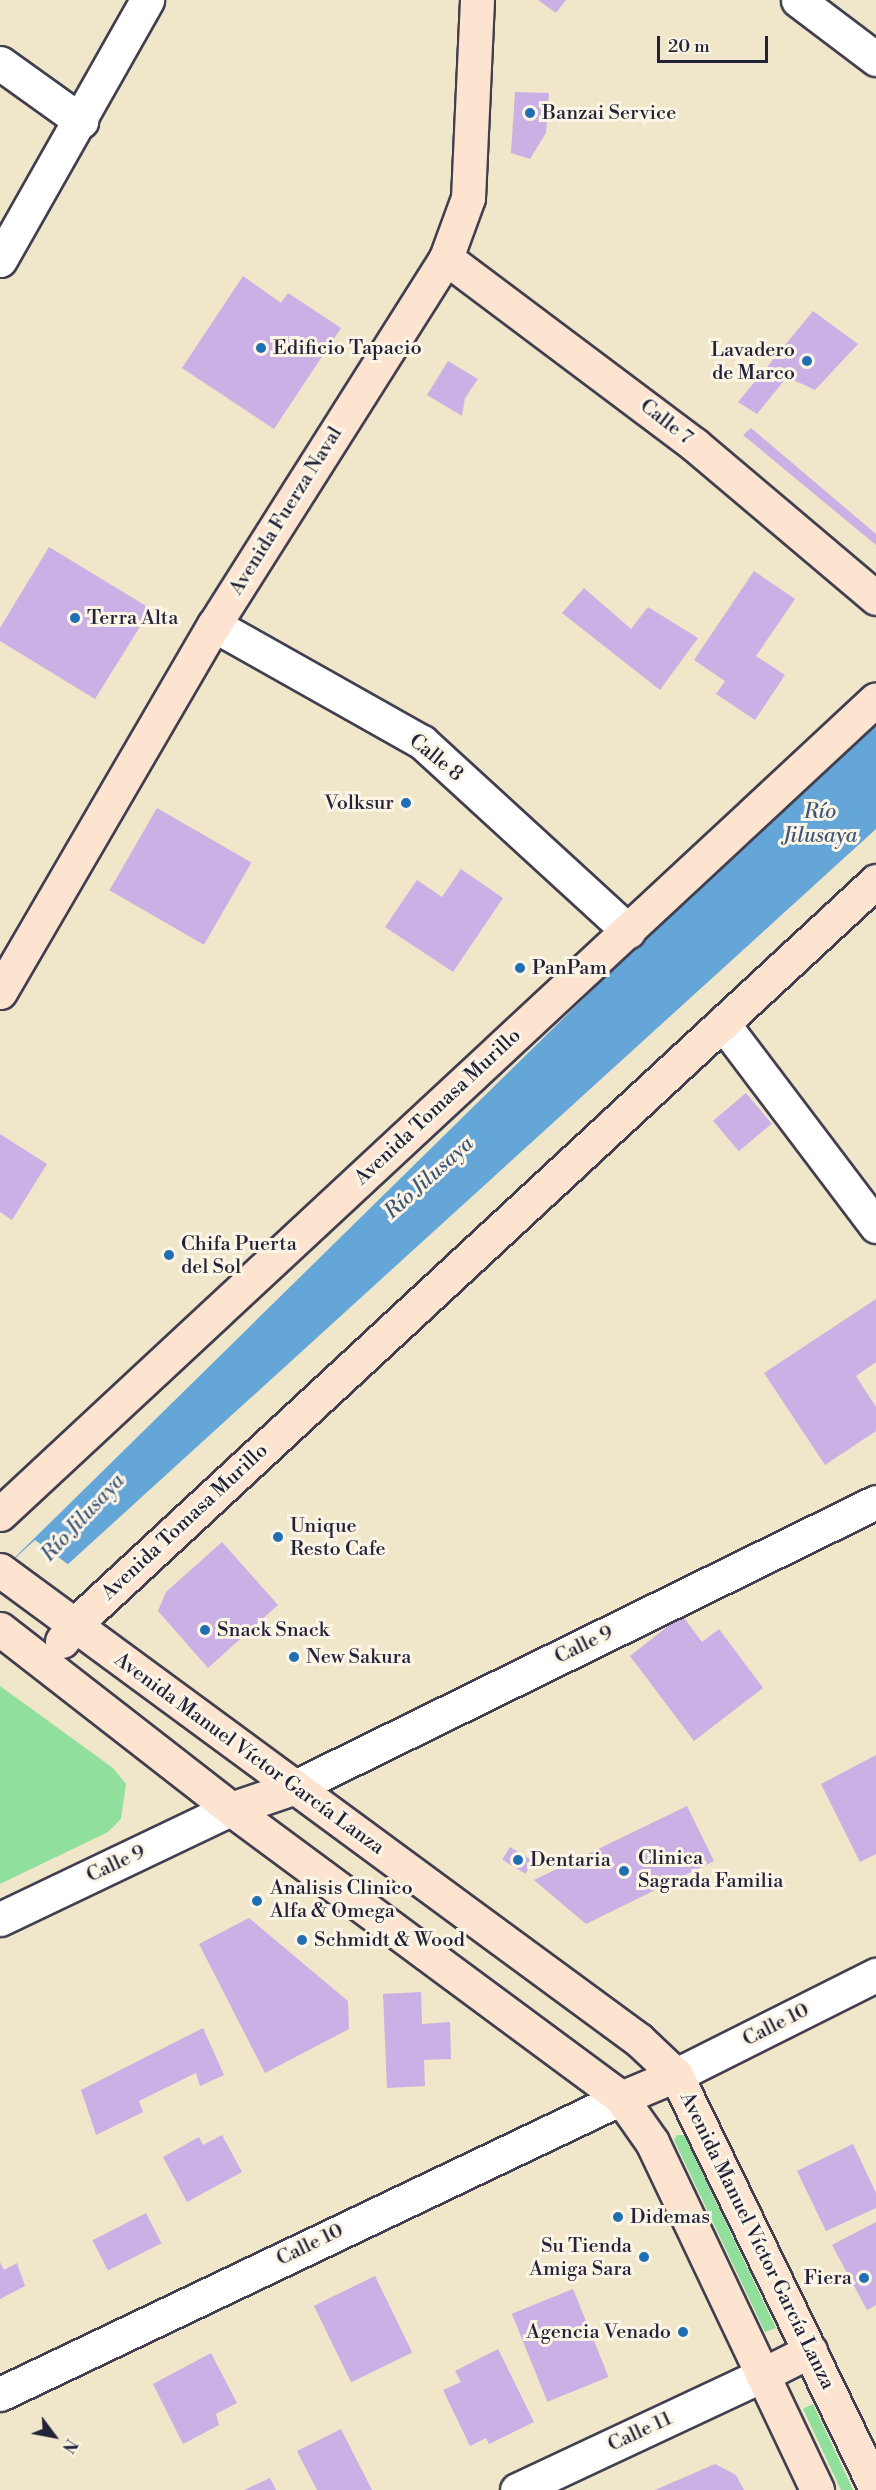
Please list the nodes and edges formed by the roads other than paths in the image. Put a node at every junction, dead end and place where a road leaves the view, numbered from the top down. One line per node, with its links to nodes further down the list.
1 (147, 0): 6 (street)
2 (477, 0): 7 (main road, Avenida Fuerza Naval)
3 (798, 0): 4 (street)
4 (876, 59)
5 (0, 63): 6 (street)
6 (81, 121): 8 (street)
7 (446, 258): 9 (main road, Calle 7); 10 (main road, Avenida Fuerza Naval)
8 (0, 260)
9 (876, 598)
10 (214, 625): 13 (street, Calle 8); 14 (main road, Avenida Fuerza Naval)
11 (876, 699): 13 (main road, Avenida Tomasa Murillo)
12 (876, 881): 15 (main road, Avenida Tomasa Murillo)
13 (628, 931): 18 (main road, Avenida Tomasa Murillo)
14 (0, 992)
15 (724, 1025): 16 (street); 20 (main road, Avenida Tomasa Murillo)
16 (876, 1226)
17 (876, 1502): 23 (street, Calle 9)
18 (0, 1514)
19 (0, 1571): 20 (main road, Avenida Manuel Víctor García Lanza)
20 (74, 1625): 22 (main road, Avenida Tomasa Murillo); 23 (main road, Avenida Manuel Víctor García Lanza)
21 (0, 1629): 22 (main road)
22 (47, 1664): 24 (main road)
23 (293, 1788): 24 (main road); 27 (main road, Avenida Manuel Víctor García Lanza)
24 (231, 1809): 25 (street, Calle 9); 28 (main road)
25 (0, 1919)
26 (876, 1975): 27 (street, Calle 10)
27 (676, 2075): 28 (main road); 29 (main road, Avenida Manuel Víctor García Lanza)
28 (621, 2098): 30 (main road); 31 (street, Calle 10)
29 (810, 2351): 30 (main road); 32 (main road, Avenida Manuel Víctor García Lanza)
30 (762, 2375): 33 (street, Calle 11); 34 (main road)
31 (0, 2394)
32 (876, 2488)
33 (517, 2490)
34 (818, 2490)

